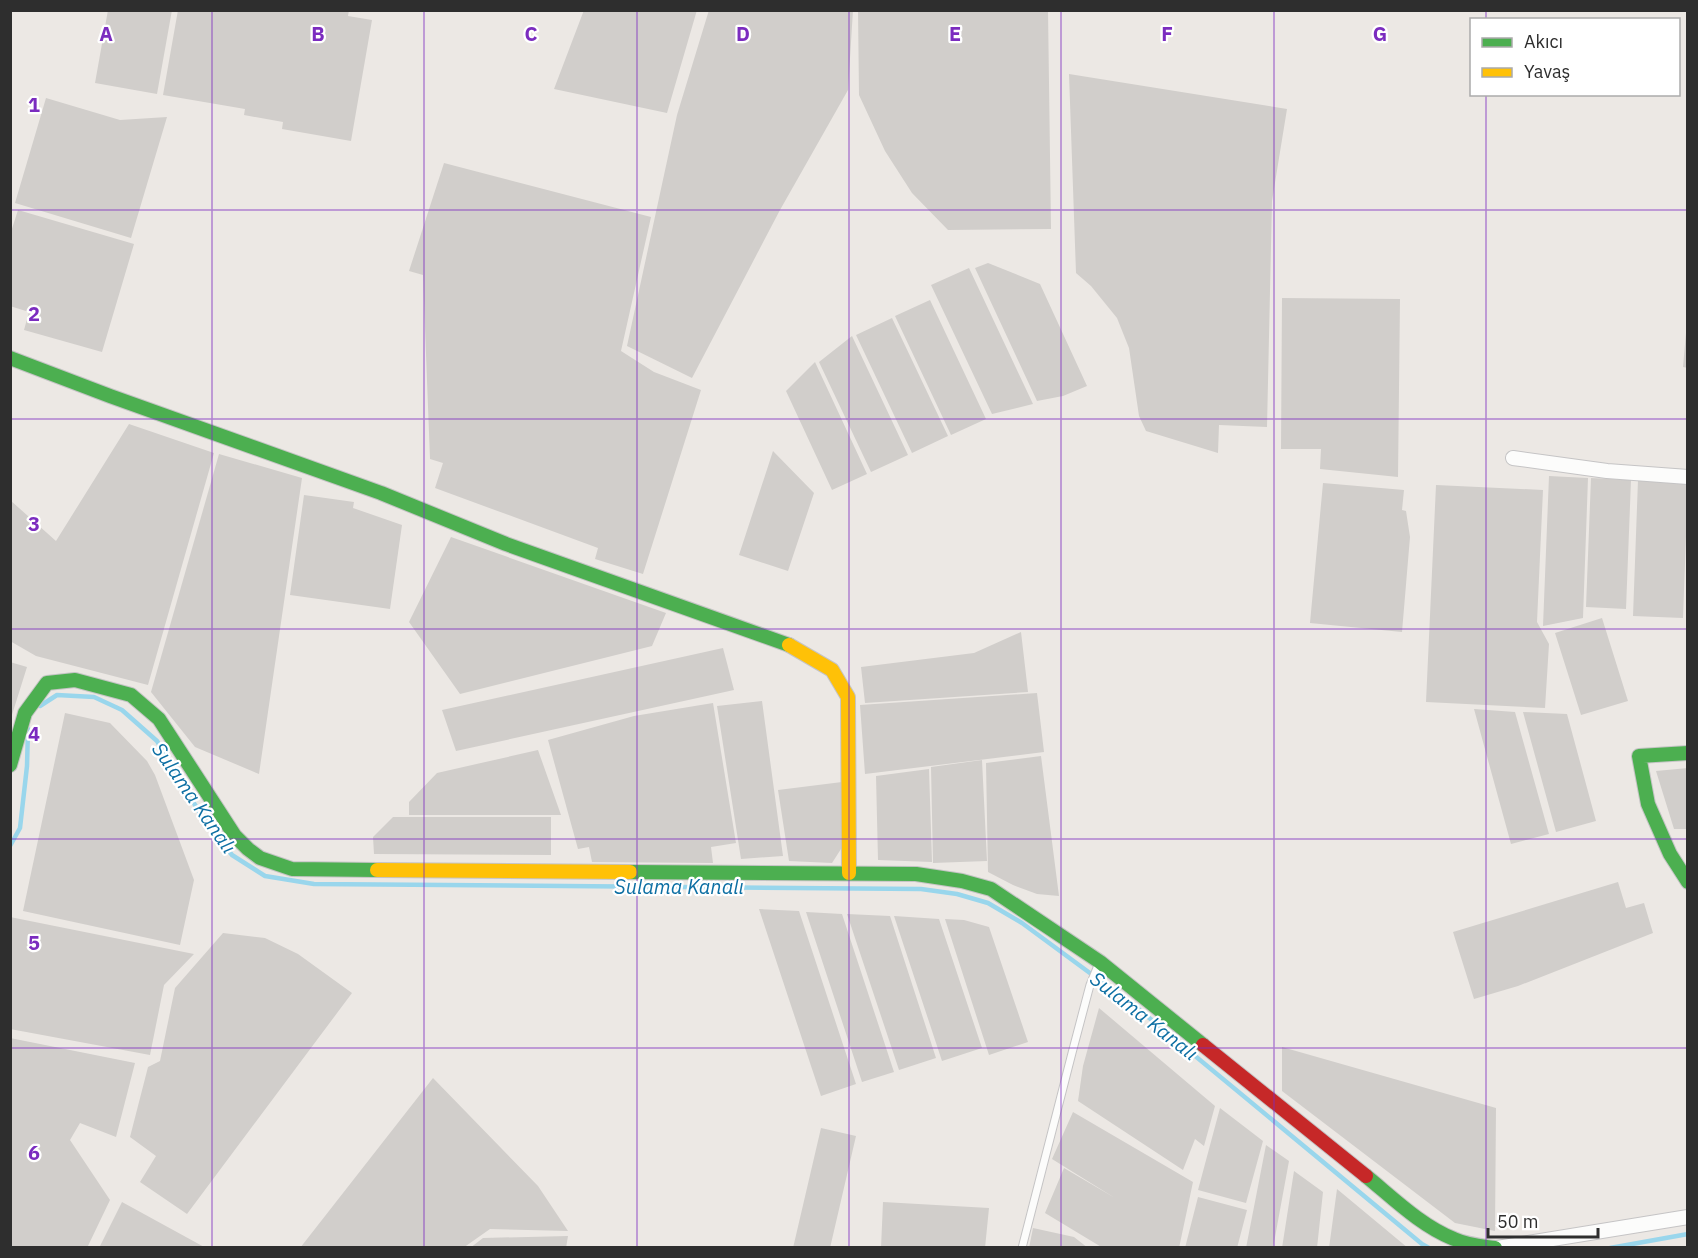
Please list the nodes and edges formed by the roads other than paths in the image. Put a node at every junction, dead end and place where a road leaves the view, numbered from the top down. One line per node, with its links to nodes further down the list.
1 (10, 358): 6 (street)
2 (1513, 458): 3 (street)
3 (1688, 477)
4 (1688, 753): 7 (street)
5 (10, 765): 6 (street)
6 (849, 873): 8 (street)
7 (1688, 882)
8 (1100, 962): 10 (lane); 11 (street)
9 (1688, 1217): 11 (street)
10 (1022, 1248)
11 (1496, 1248)

